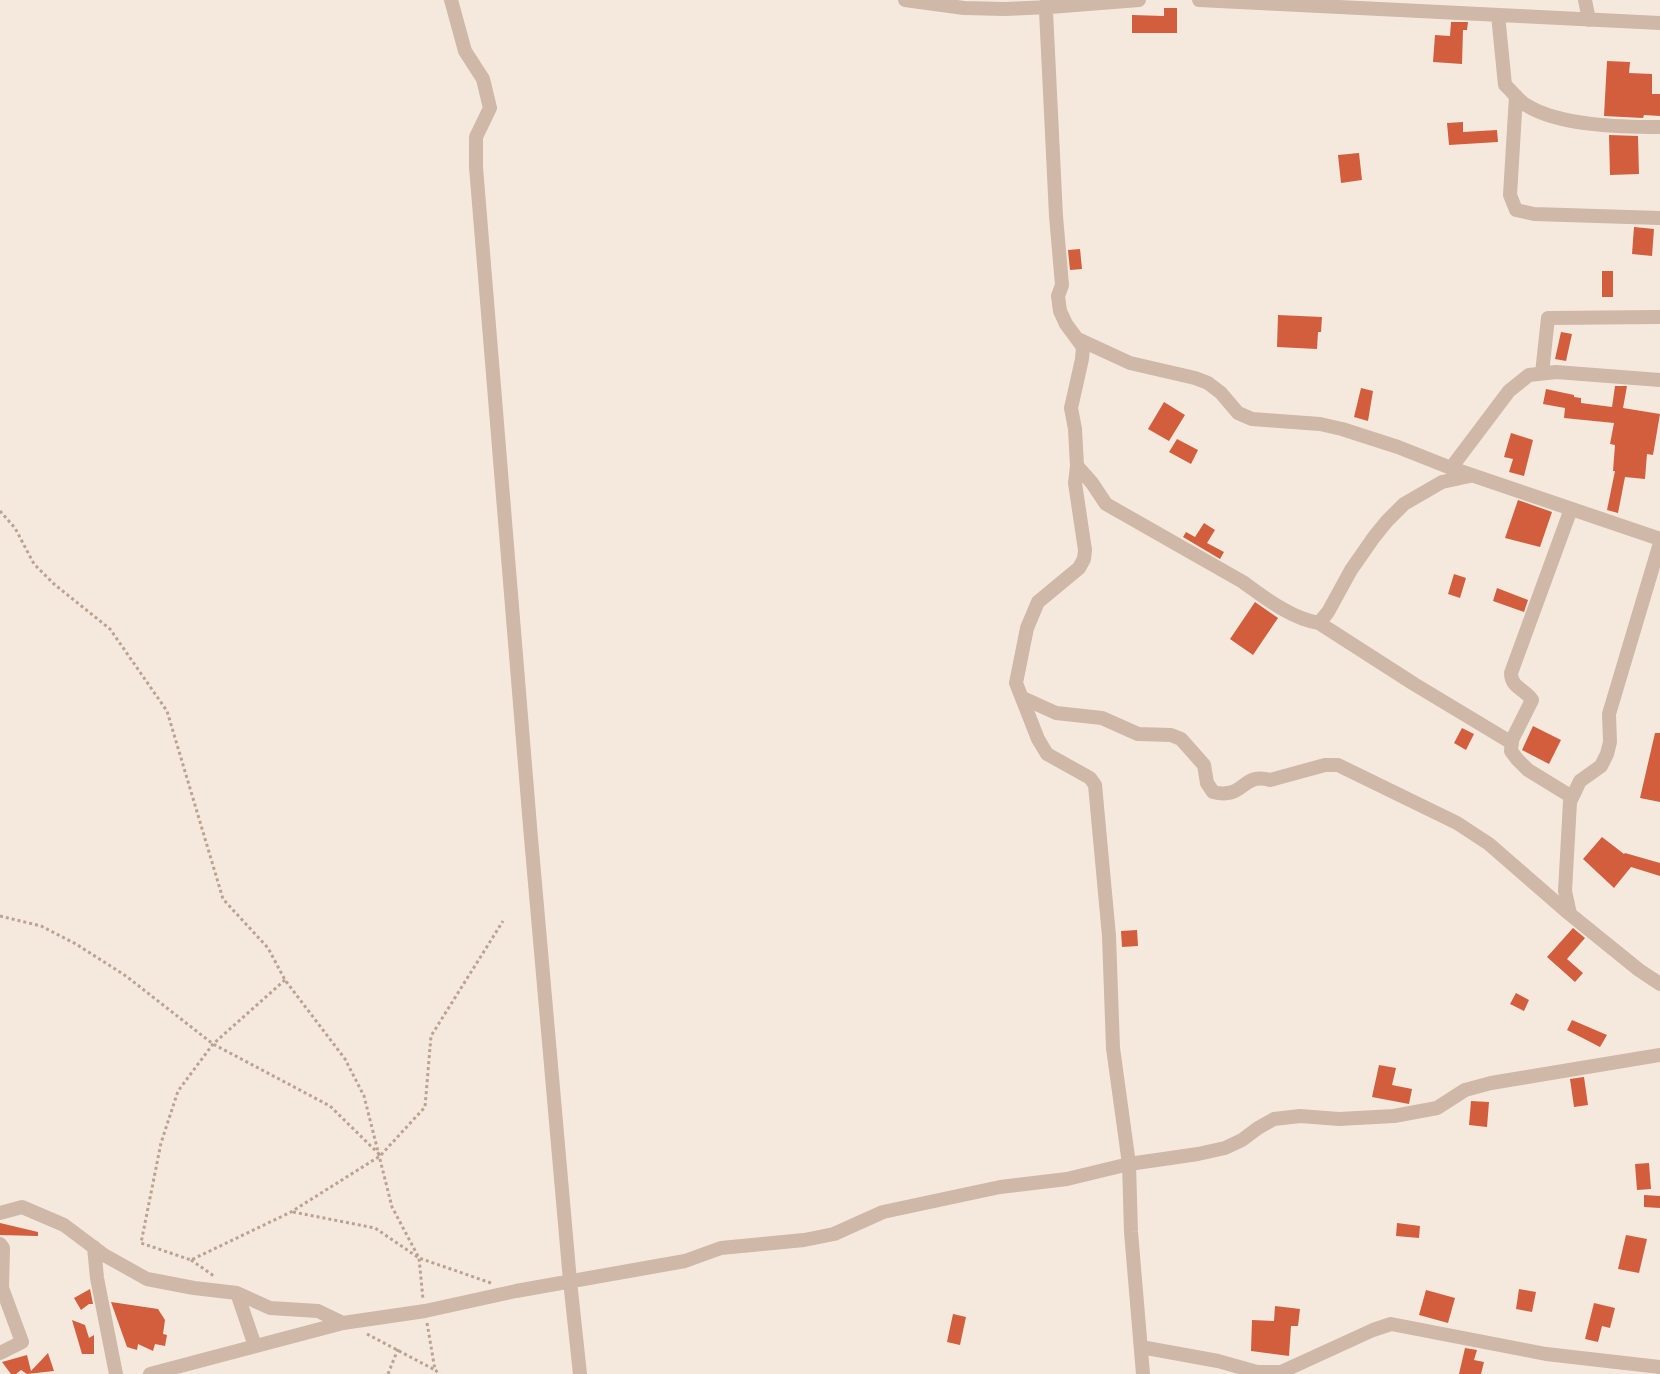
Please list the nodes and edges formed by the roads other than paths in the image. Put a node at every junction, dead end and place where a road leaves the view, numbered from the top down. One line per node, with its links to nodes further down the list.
1 (451, 0): 33 (street)
2 (905, 0): 6 (street)
3 (1139, 0): 6 (street)
4 (1199, 0): 7 (street)
5 (1585, 0): 8 (street)
6 (1048, 3): 14 (street)
7 (1498, 15): 8 (street); 10 (street)
8 (1589, 20): 9 (street)
9 (1660, 23)
10 (1516, 96): 11 (street); 12 (street)
11 (1660, 127)
12 (1660, 218)
13 (1660, 318): 15 (street)
14 (1078, 339): 17 (street); 18 (street)
15 (1542, 373): 16 (street); 18 (street)
16 (1660, 380)
17 (1077, 466): 22 (street); 23 (street)
18 (1451, 468): 19 (street)
19 (1472, 475): 20 (street); 22 (street)
20 (1571, 509): 21 (street); 24 (street)
21 (1660, 541): 25 (street)
22 (1319, 623): 24 (street)
23 (1023, 698): 26 (street); 29 (street)
24 (1512, 743): 25 (street)
25 (1572, 797): 26 (street)
26 (1570, 914): 27 (street)
27 (1660, 984)
28 (1660, 1055): 29 (street)
29 (1129, 1164): 33 (street); 37 (street)
30 (0, 1213): 32 (street)
31 (0, 1244): 38 (street)
32 (94, 1247): 34 (street); 40 (street)
33 (570, 1281): 35 (street); 42 (street)
34 (237, 1293): 35 (street); 36 (street)
35 (344, 1323): 36 (street)
36 (255, 1346): 41 (street)
37 (1141, 1347): 39 (street); 43 (street)
38 (0, 1353)
39 (1660, 1367)
40 (116, 1374)
41 (150, 1374)
42 (580, 1374)
43 (1143, 1374)

